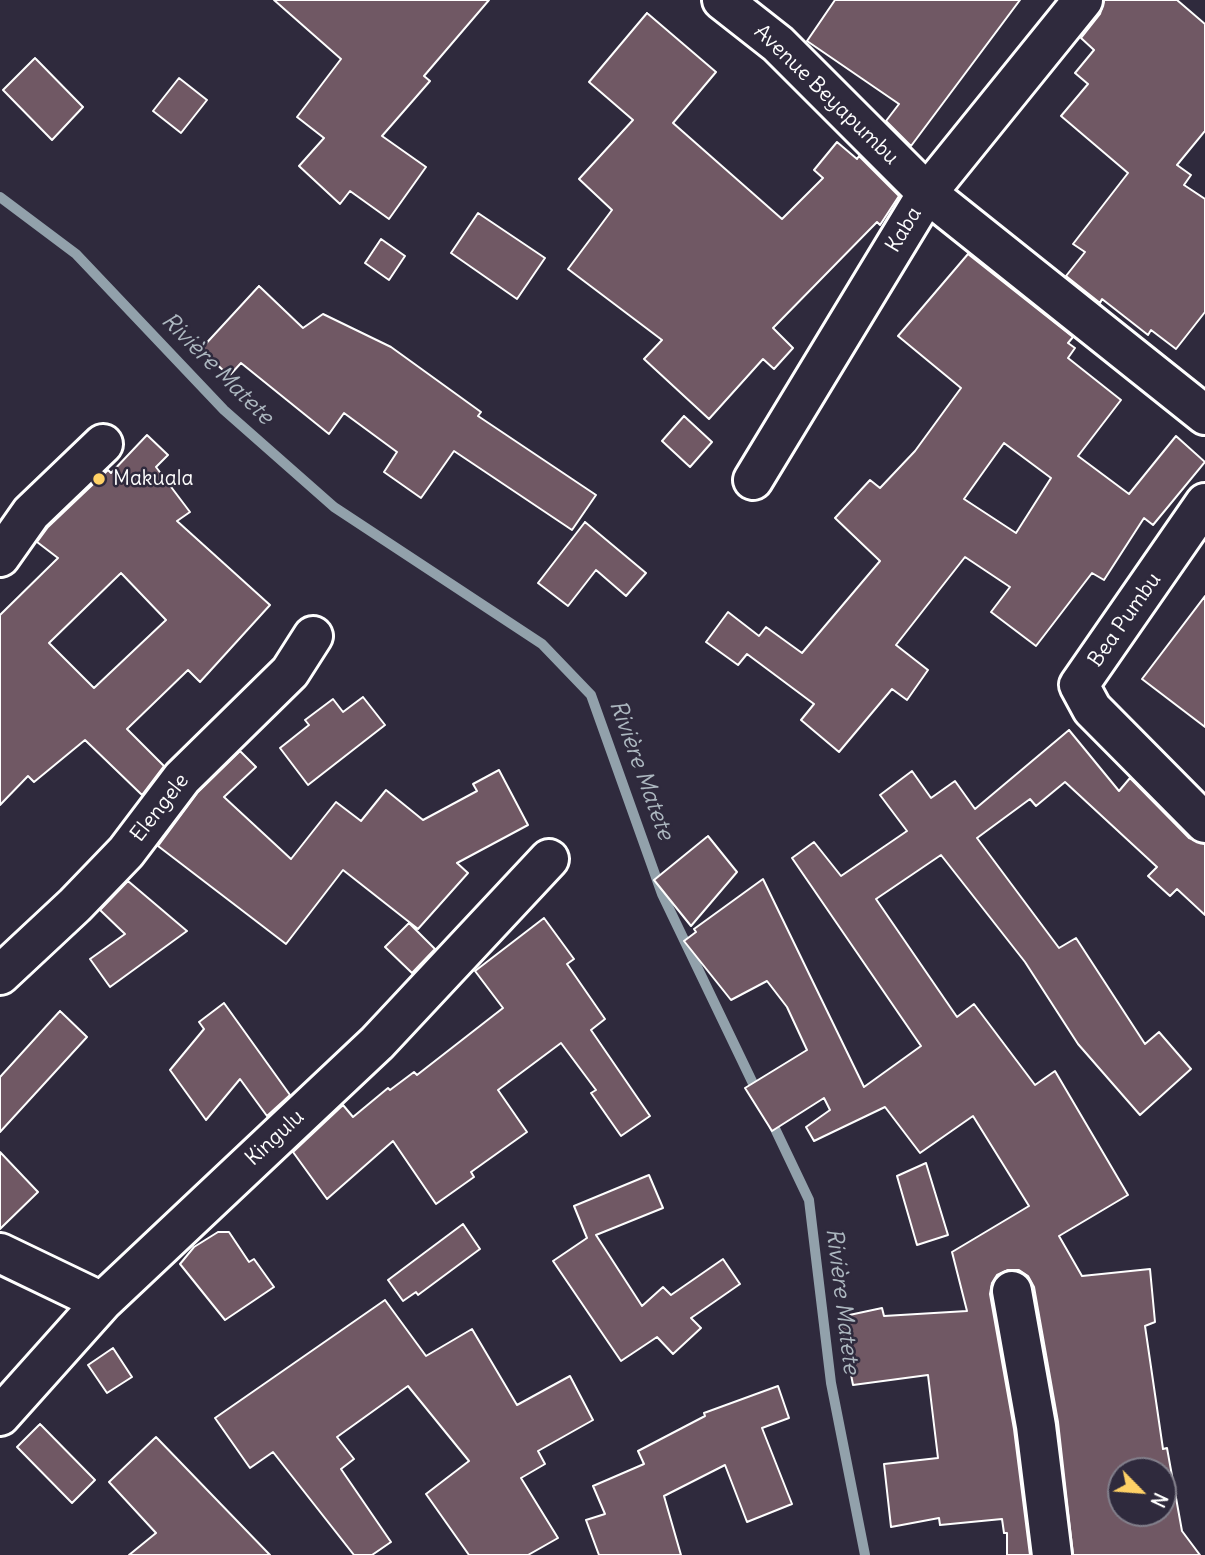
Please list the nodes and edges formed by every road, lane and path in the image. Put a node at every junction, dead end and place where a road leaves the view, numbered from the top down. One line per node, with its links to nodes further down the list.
1 (722, 0): 3 (street, Avenue Beyapumbu)
2 (1083, 0): 3 (street, Kaba)
3 (927, 193): 4 (street, Avenue Beyapumbu); 6 (street, Kaba)
4 (1205, 415)
5 (103, 444): 8 (street)
6 (753, 480)
7 (1205, 503): 10 (street, Bea Pumbu)
8 (0, 557)
9 (313, 636): 12 (street, Elengele)
10 (1205, 823)
11 (549, 859): 15 (street, Kingulu)
12 (0, 975)
13 (0, 1253): 15 (street)
14 (1012, 1291): 17 (street)
15 (102, 1302): 16 (street, Kingulu)
16 (0, 1416)
17 (1052, 1555)

